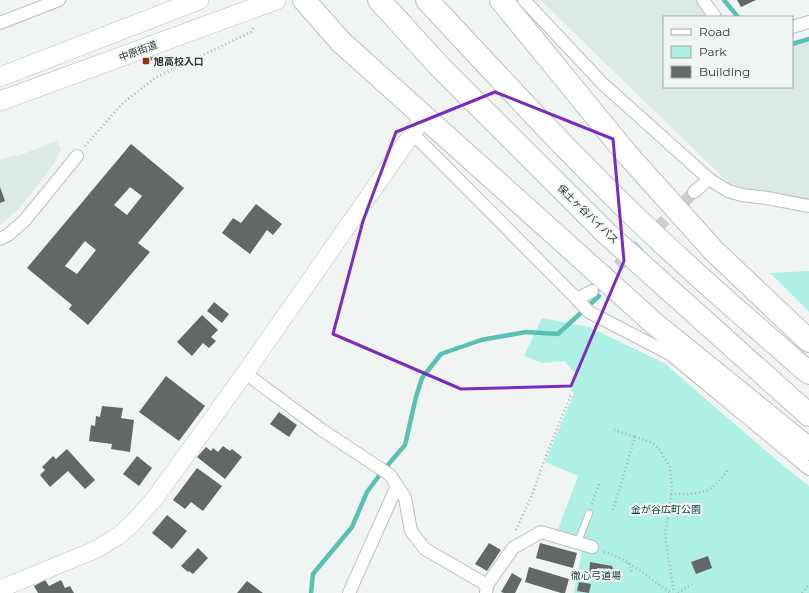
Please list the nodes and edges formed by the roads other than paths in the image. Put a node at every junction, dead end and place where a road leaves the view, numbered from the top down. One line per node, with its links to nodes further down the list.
1 (59, 0): 12 (street)
2 (199, 0): 14 (main road)
3 (304, 0): 16 (highway)
4 (427, 0): 26 (highway)
5 (501, 0): 24 (highway)
6 (524, 0): 18 (street)
7 (703, 0): 10 (street)
8 (272, 1): 15 (main road, 中原街道)
9 (382, 4): 27 (highway, 保土ヶ谷バイパス)
10 (714, 16)
11 (809, 22): 13 (street)
12 (0, 23)
13 (793, 27)
14 (0, 77)
15 (0, 101)
16 (418, 125): 23 (street); 25 (street); 28 (highway)
17 (77, 156): 21 (street)
18 (709, 179): 19 (street); 20 (street)
19 (694, 192)
20 (809, 206)
21 (0, 238)
22 (592, 291): 23 (street)
23 (577, 299): 29 (street)
24 (809, 341)
25 (245, 373): 30 (street); 34 (street)
26 (809, 373)
27 (809, 415)
28 (809, 449)
29 (809, 469)
30 (397, 486): 35 (street); 36 (street)
31 (589, 513): 32 (lane)
32 (578, 542): 33 (street); 35 (street)
33 (592, 546)
34 (0, 589)
35 (486, 589)
36 (349, 593)

